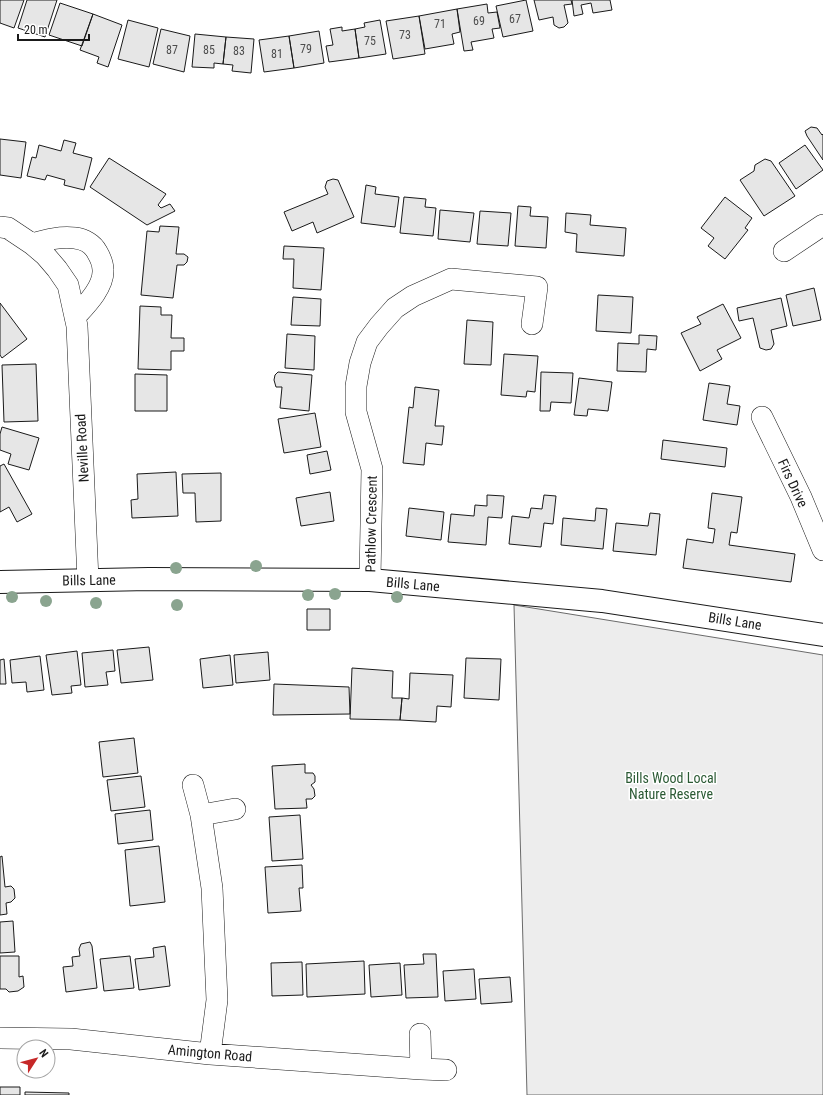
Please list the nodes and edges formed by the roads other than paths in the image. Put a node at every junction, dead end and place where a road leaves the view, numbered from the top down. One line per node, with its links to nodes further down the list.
1 (823, 225): 4 (street)
2 (0, 227): 3 (street, Neville Road)
3 (32, 244): 5 (street, Neville Road); 5 (street)
4 (784, 251)
5 (75, 317): 9 (street, Neville Road)
6 (532, 324): 10 (street, Pathlow Crescent)
7 (762, 417): 8 (street, Firs Drive)
8 (823, 550)
9 (88, 580): 10 (street, Bills Lane); 11 (street, Bills Lane)
10 (370, 580): 12 (street, Bills Lane)
11 (0, 582)
12 (823, 635)
13 (193, 785): 15 (street)
14 (235, 809): 15 (street)
15 (201, 815): 18 (street)
16 (420, 1034): 19 (street)
17 (0, 1038): 18 (street, Amington Road)
18 (210, 1054): 19 (street, Amington Road)
19 (420, 1069): 20 (street, Amington Road)
20 (446, 1070)

